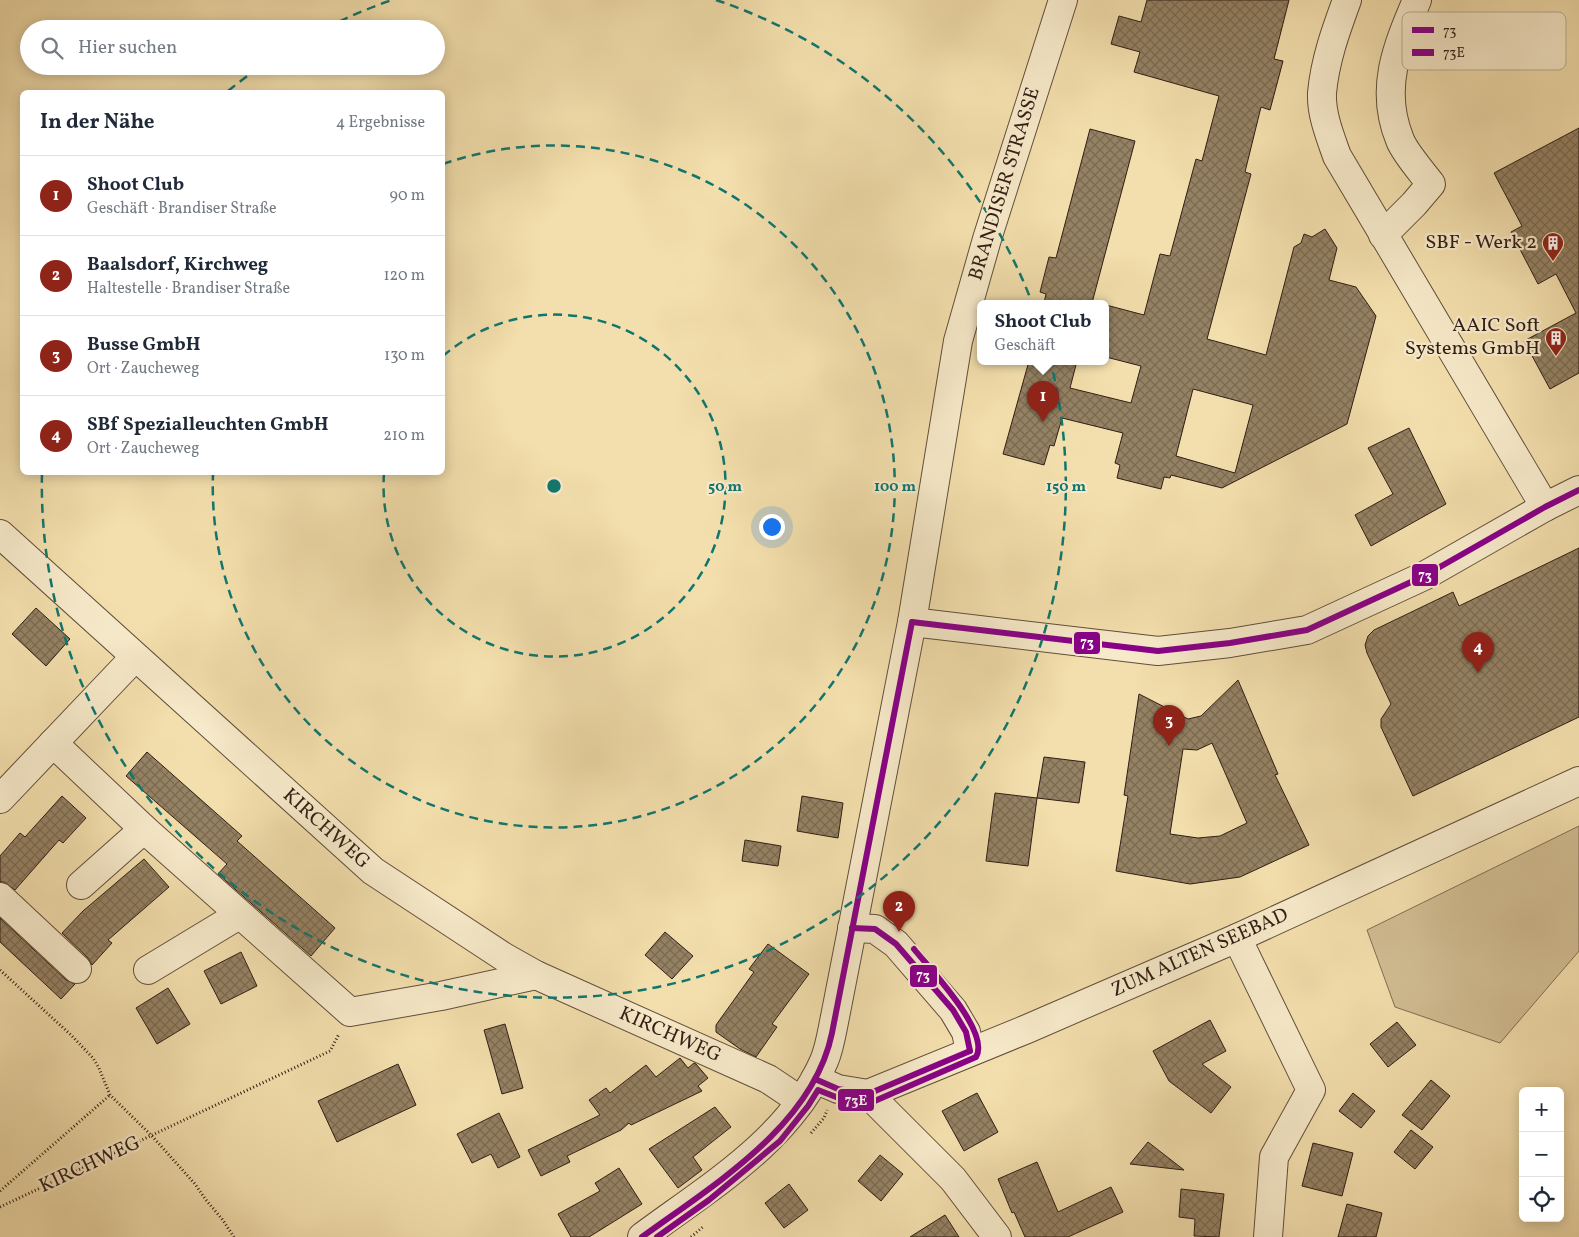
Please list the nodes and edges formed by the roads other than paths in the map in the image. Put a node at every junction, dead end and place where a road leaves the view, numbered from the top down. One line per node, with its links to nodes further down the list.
1 (1063, 0): 10 (street, BRANDISER STRASSE)
2 (1348, 0): 6 (street)
3 (1417, 0): 4 (street)
4 (1412, 12)
5 (1402, 36): 6 (street)
6 (1383, 235): 8 (street)
7 (1579, 490): 8 (street)
8 (1545, 507): 10 (street)
9 (0, 534): 11 (street, KIRCHWEG)
10 (912, 622): 19 (street, BRANDISER STRASSE)
11 (135, 658): 12 (street); 23 (street, KIRCHWEG)
12 (53, 743): 14 (street); 15 (street)
13 (1579, 781): 20 (street, ZUM ALTEN SEEBAD)
14 (0, 799)
15 (144, 829): 16 (street); 18 (street)
16 (81, 885)
17 (0, 897): 21 (street)
18 (239, 915): 22 (street); 23 (street)
19 (852, 928): 24 (street); 25 (street, BRANDISER STRASSE)
20 (1237, 938): 24 (street, ZUM ALTEN SEEBAD); 29 (street)
21 (77, 969)
22 (148, 970)
23 (536, 975): 25 (street, KIRCHWEG)
24 (970, 1051): 26 (street, ZUM ALTEN SEEBAD)
25 (808, 1090): 26 (street); 27 (street, BRANDISER STRASSE)
26 (868, 1094): 28 (street)
27 (652, 1234)
28 (996, 1237)
29 (1268, 1237)

